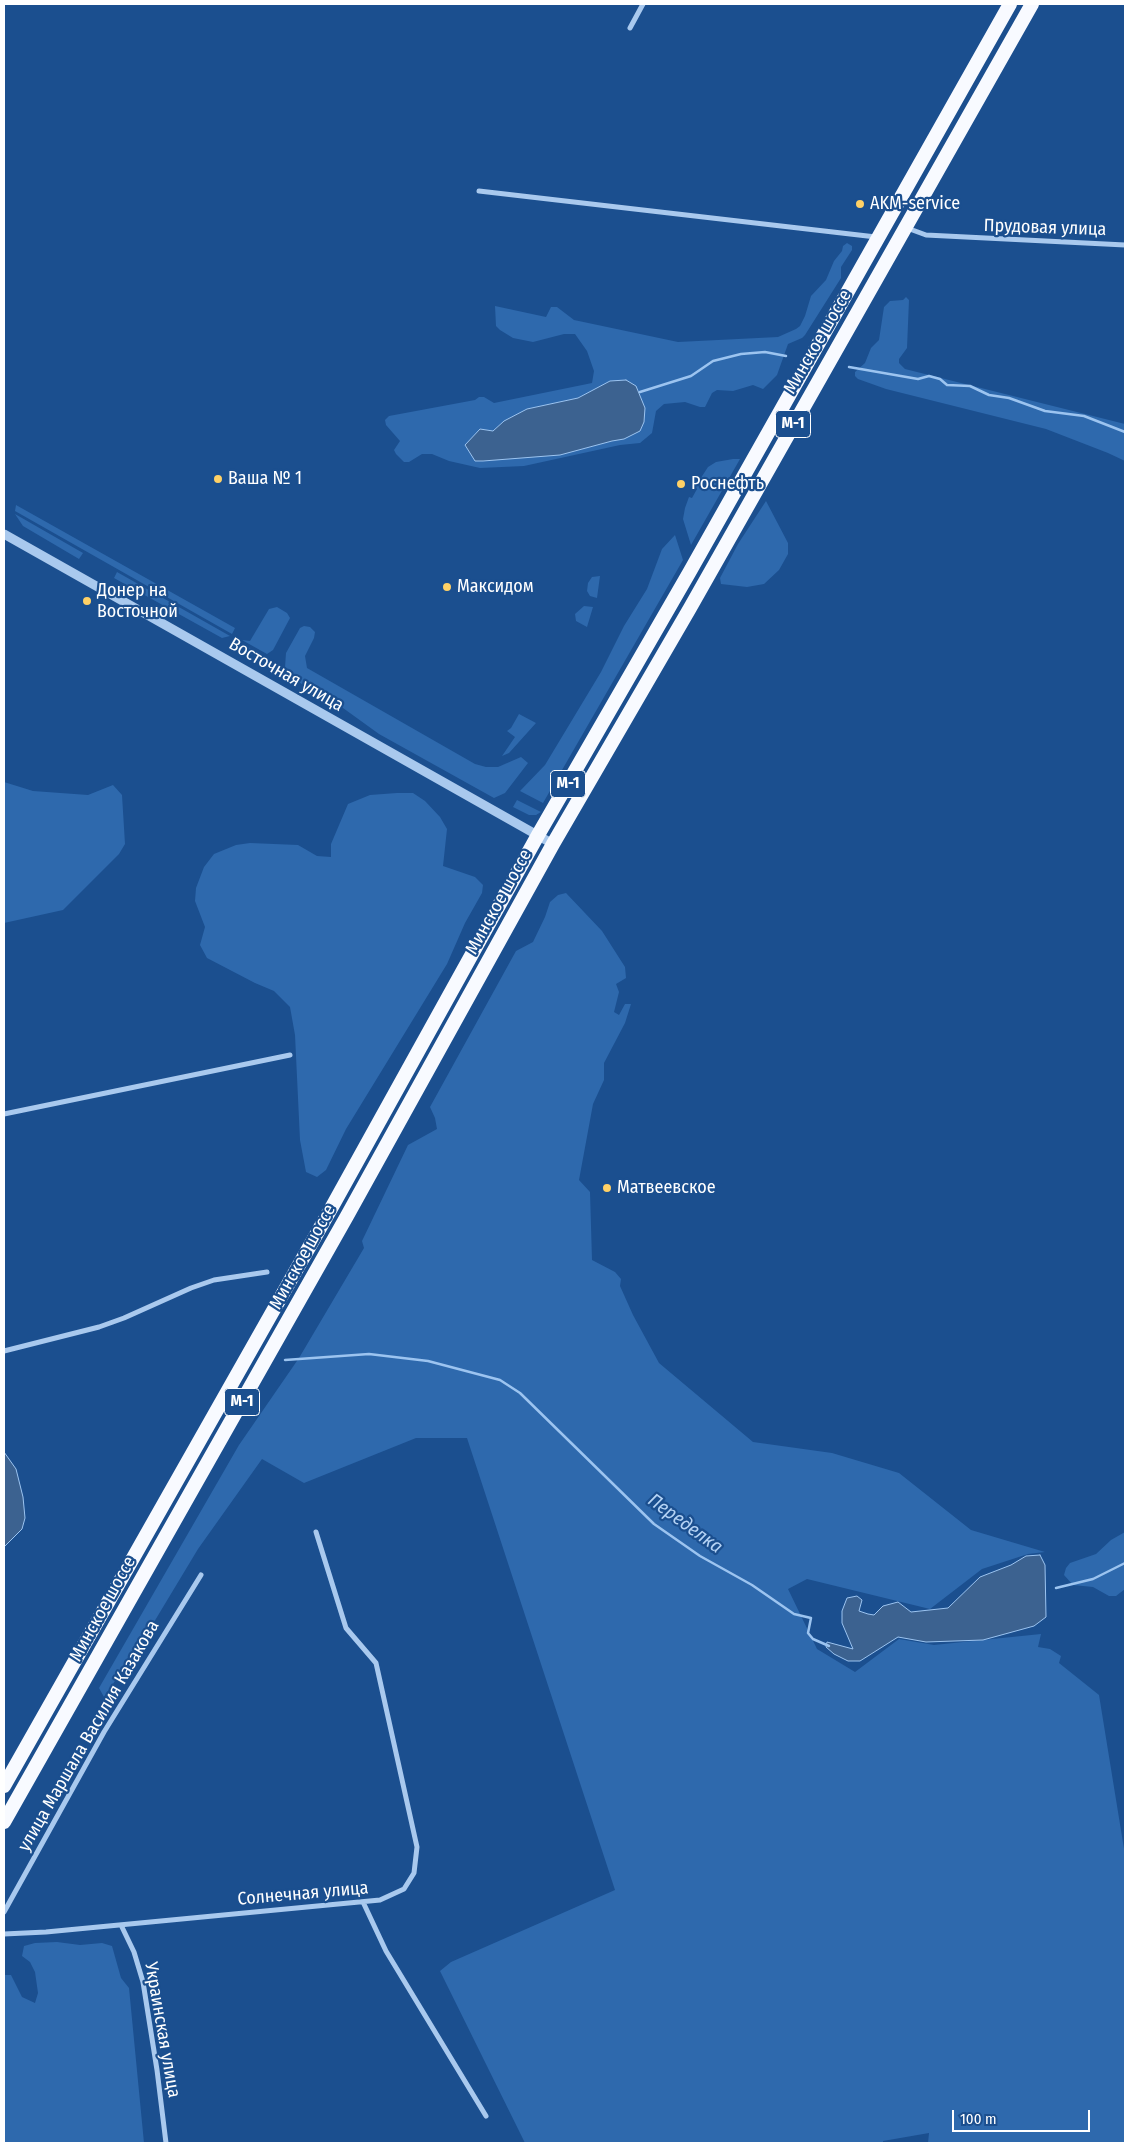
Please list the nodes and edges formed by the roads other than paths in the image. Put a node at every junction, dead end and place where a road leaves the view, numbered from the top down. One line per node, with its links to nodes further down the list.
1 (643, 4): 4 (street)
2 (1010, 4): 7 (highway, Минское шоссе / М-1)
3 (1032, 4): 6 (highway, Минское шоссе / М-1)
4 (630, 28)
5 (479, 191): 7 (street)
6 (905, 227): 8 (street, Прудовая улица); 11 (highway, Минское шоссе / М-1)
7 (876, 238): 10 (highway, Минское шоссе / М-1)
8 (1125, 245)
9 (4, 534): 10 (street, Восточная улица)
10 (538, 835): 11 (street, Восточная улица); 18 (highway, Минское шоссе / М-1)
11 (553, 844): 19 (highway, Минское шоссе / М-1)
12 (290, 1055): 13 (street)
13 (4, 1114)
14 (267, 1272): 15 (street)
15 (4, 1351)
16 (316, 1532): 20 (street, Солнечная улица)
17 (201, 1574): 21 (street, улица Маршала Василия Казакова)
18 (4, 1786)
19 (4, 1822)
20 (363, 1902): 22 (street, Солнечная улица); 24 (street)
21 (4, 1912)
22 (121, 1925): 23 (street, Солнечная улица); 25 (street, Украинская улица)
23 (4, 1934)
24 (486, 2116)
25 (166, 2143)

